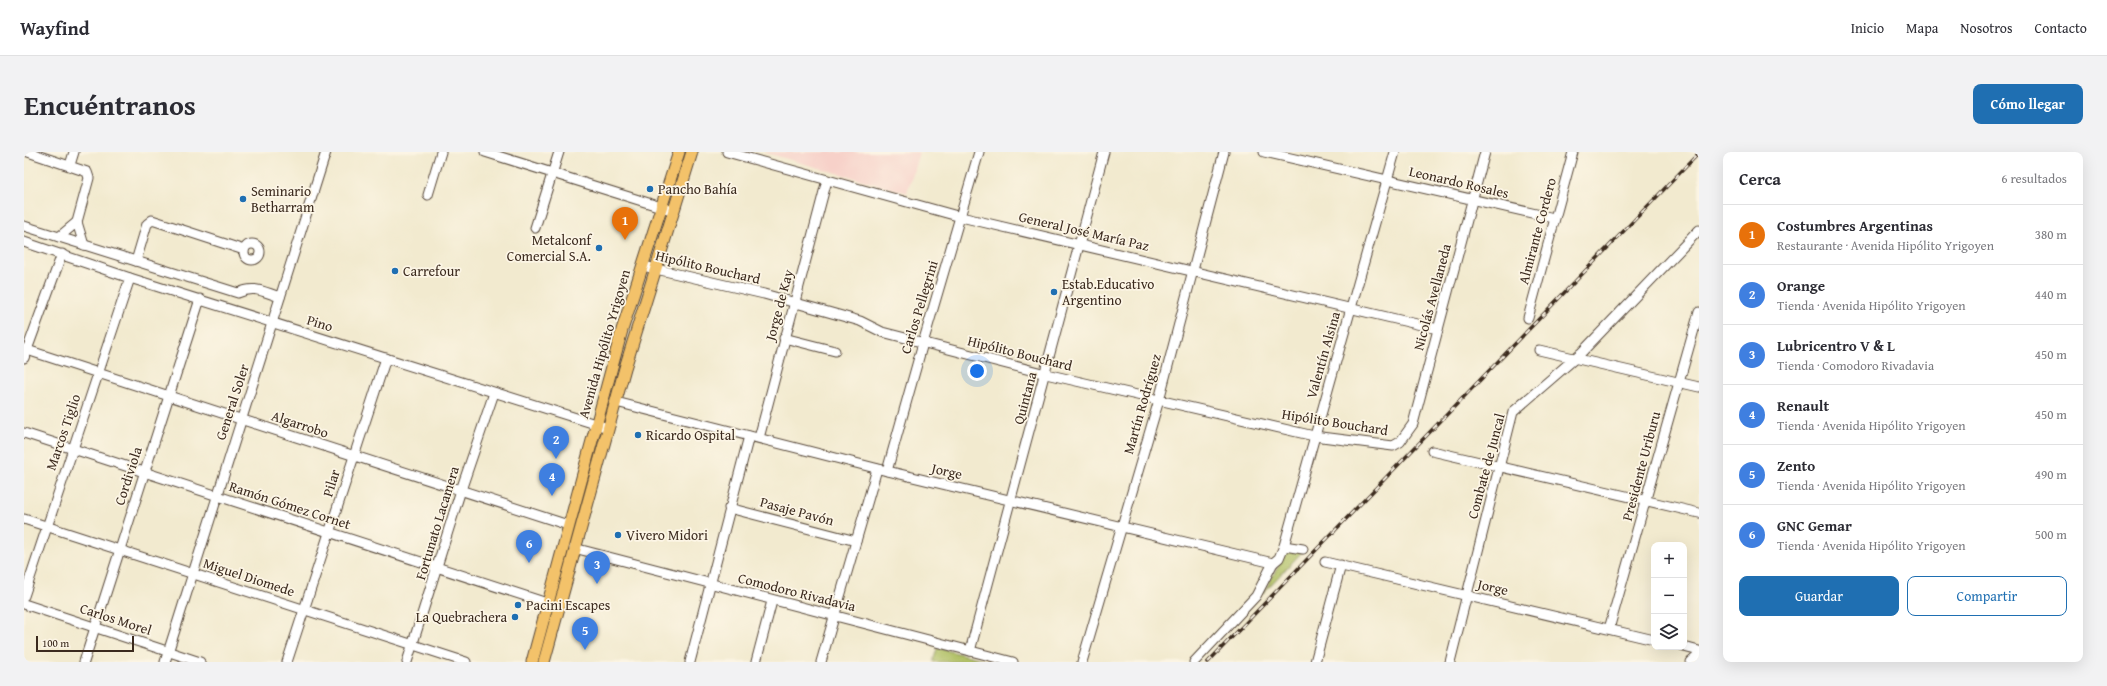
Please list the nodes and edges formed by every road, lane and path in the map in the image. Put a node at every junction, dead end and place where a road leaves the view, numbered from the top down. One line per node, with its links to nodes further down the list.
1 (28, 152): 17 (street)
2 (74, 152): 17 (street)
3 (326, 152): 42 (street, General Soler)
4 (441, 152): 21 (street)
5 (485, 152): 18 (street)
6 (559, 152): 18 (street)
7 (679, 152): 23 (main road, Avenida Hipólito Yrigoyen)
8 (692, 152): 24 (main road, Avenida Hipólito Yrigoyen)
9 (727, 152): 19 (street, General José María Paz)
10 (980, 152): 25 (street, Carlos Pellegrini)
11 (1104, 152): 33 (street, Quintana)
12 (1224, 152): 40 (street, Martín Rodríguez)
13 (1264, 152): 20 (street, Leonardo Rosales)
14 (1395, 152): 20 (street, Valentín Alsina)
15 (1485, 152): 22 (street, Nicolás Avellaneda)
16 (1573, 152): 26 (street, Almirante Cordero)
17 (70, 165): 27 (street)
18 (552, 172): 23 (street); 29 (street)
19 (827, 180): 25 (street, General José María Paz); 44 (street, Jorge de Kay)
20 (1386, 180): 22 (street, Leonardo Rosales); 45 (street, Valentín Alsina)
21 (428, 195)
22 (1472, 200): 26 (street, Leonardo Rosales); 49 (street, Nicolás Avellaneda)
23 (662, 206): 24 (street); 38 (main road, Avenida Hipólito Yrigoyen)
24 (674, 210): 39 (main road, Avenida Hipólito Yrigoyen)
25 (961, 217): 33 (street, General José María Paz); 51 (street, Carlos Pellegrini)
26 (1554, 218): 47 (street, Almirante Cordero)
27 (77, 222): 31 (street); 34 (street)
28 (24, 226): 31 (street)
29 (535, 228)
30 (1699, 230): 56 (street, Combate de Juncal)
31 (59, 237): 34 (street)
32 (24, 242): 36 (street, Pino)
33 (1079, 244): 40 (street, General José María Paz); 58 (street, Quintana)
34 (84, 245): 37 (street)
35 (244, 250): 37 (street)
36 (62, 254): 41 (street, Pino); 54 (street)
37 (136, 261): 42 (street)
38 (643, 266): 39 (street, Hipólito Bouchard); 66 (main road, Avenida Hipólito Yrigoyen)
39 (655, 268): 44 (street, Hipólito Bouchard); 64 (main road, Avenida Hipólito Yrigoyen)
40 (1193, 270): 45 (street, General José María Paz); 63 (street, Martín Rodríguez)
41 (130, 278): 43 (street, Pino); 57 (street, Marcos Tiglio)
42 (280, 297): 48 (street, General Soler)
43 (200, 299): 48 (street, Pino); 62 (street, Cordiviola)
44 (794, 303): 50 (street, Jorge de Kay); 51 (street, Hipólito Bouchard)
45 (1350, 310): 49 (street, General José María Paz); 70 (street, Valentín Alsina)
46 (1699, 312): 59 (street, Presidente Uriburu)
47 (1528, 318)
48 (272, 322): 55 (street, Pino); 65 (street, General Soler)
49 (1438, 329): 72 (street, Nicolás Avellaneda)
50 (784, 338): 53 (street); 71 (street, Jorge de Kay)
51 (923, 343): 58 (street, Hipólito Bouchard); 78 (street, Carlos Pellegrini)
52 (1539, 350): 56 (street)
53 (835, 351)
54 (25, 352): 57 (street, Algarrobo)
55 (386, 358): 61 (street, Pino); 75 (street, Pilar)
56 (1574, 358): 59 (street); 76 (street, Combate de Juncal)
57 (99, 373): 62 (street, Algarrobo); 73 (street, Marcos Tiglio)
58 (1046, 374): 63 (street, Hipólito Bouchard); 82 (street, Quintana)
59 (1678, 383): 60 (street); 83 (street, Presidente Uriburu)
60 (1699, 387)
61 (494, 393): 66 (street, Pino); 80 (street, Fortunato Lacamera)
62 (168, 395): 65 (street, Algarrobo); 79 (street, Cordiviola)
63 (1158, 400): 70 (street, Hipólito Bouchard); 89 (street, Martín Rodríguez)
64 (616, 402): 67 (main road, Avenida Hipólito Yrigoyen); 69 (street, Jorge)
65 (240, 420): 75 (street, Algarrobo); 81 (street, General Soler)
66 (596, 425): 67 (street, Pino); 87 (main road, Avenida Hipólito Yrigoyen)
67 (608, 428): 93 (main road, Avenida Hipólito Yrigoyen)
68 (24, 433): 73 (street, Ramón Gómez Cornet)
69 (749, 436): 71 (street, Jorge); 84 (street)
70 (1314, 436): 72 (street, Hipólito Bouchard); 92 (street, Valentín Alsina)
71 (759, 438): 77 (street, Jorge)
72 (1396, 444)
73 (73, 448): 79 (street, Ramón Gómez Cornet); 88 (street, Marcos Tiglio)
74 (1432, 451): 76 (street)
75 (354, 456): 80 (street, Algarrobo); 90 (street, Pilar)
76 (1500, 468): 83 (street); 103 (street, Combate de Juncal)
77 (877, 469): 78 (street, Jorge); 91 (street)
78 (888, 471): 82 (street, Jorge)
79 (144, 472): 81 (street, Ramón Gómez Cornet); 95 (street, Cordiviola)
80 (461, 490): 87 (street, Algarrobo); 99 (street, Fortunato Lacamera)
81 (217, 496): 90 (street, Ramón Gómez Cornet); 100 (street, General Soler)
82 (1011, 500): 89 (street, Jorge); 115 (street, Quintana)
83 (1646, 501): 85 (street); 110 (street, Presidente Uriburu)
84 (729, 508): 91 (street, Pasaje Pavón); 101 (street)
85 (1699, 513)
86 (24, 519): 88 (street, Miguel Diomede)
87 (568, 525): 105 (main road, Avenida Hipólito Yrigoyen)
88 (46, 526): 95 (street, Miguel Diomede); 102 (street, Marcos Tiglio)
89 (1121, 528): 97 (street, Jorge); 130 (street, Martín Rodríguez)
90 (330, 533): 99 (street, Ramón Gómez Cornet); 107 (street, Pilar)
91 (856, 542): 108 (street)
92 (1284, 546): 94 (street); 97 (street, Valentín Alsina)
93 (574, 548): 101 (street, Comodoro Rivadavia); 125 (main road, Avenida Hipólito Yrigoyen)
94 (1303, 549)
95 (120, 550): 100 (street, Miguel Diomede); 109 (street, Cordiviola)
96 (1325, 562): 98 (street, Jorge)
97 (1273, 563): 131 (street)
98 (1341, 565): 103 (street, Jorge); 132 (street)
99 (438, 567): 105 (street, Ramón Gómez Cornet); 112 (street, Fortunato Lacamera)
100 (193, 574): 107 (street, Miguel Diomede); 114 (street, General Soler)
101 (709, 584): 104 (street, Comodoro Rivadavia); 126 (street)
102 (24, 596)
103 (1467, 596): 110 (street, Jorge); 133 (street, Combate de Juncal)
104 (772, 601): 108 (street, Comodoro Rivadavia); 127 (street)
105 (547, 602): 124 (main road, Avenida Hipólito Yrigoyen)
106 (24, 604): 109 (street, Carlos Morel)
107 (306, 610): 112 (street, Miguel Diomede); 121 (street, Pilar)
108 (834, 616): 115 (street, Comodoro Rivadavia); 128 (street)
109 (95, 627): 114 (street, Carlos Morel); 118 (street, Cordiviola)
110 (1609, 629): 111 (street, Jorge)
111 (1651, 639)
112 (413, 645): 122 (street, Fortunato Lacamera); 123 (street, Miguel Diomede)
113 (1687, 648): 116 (street)
114 (169, 651): 119 (street, General Soler); 120 (street, Carlos Morel)
115 (970, 651): 129 (street, Comodoro Rivadavia)
116 (1699, 651)
117 (1699, 655): 134 (street)
118 (84, 662)
119 (165, 662)
120 (200, 662)
121 (287, 662)
122 (408, 662)
123 (466, 662)
124 (532, 662)
125 (544, 662)
126 (690, 662)
127 (756, 662)
128 (821, 662)
129 (1013, 662)
130 (1082, 662)
131 (1194, 662)
132 (1315, 662)
133 (1450, 662)
134 (1691, 662)

